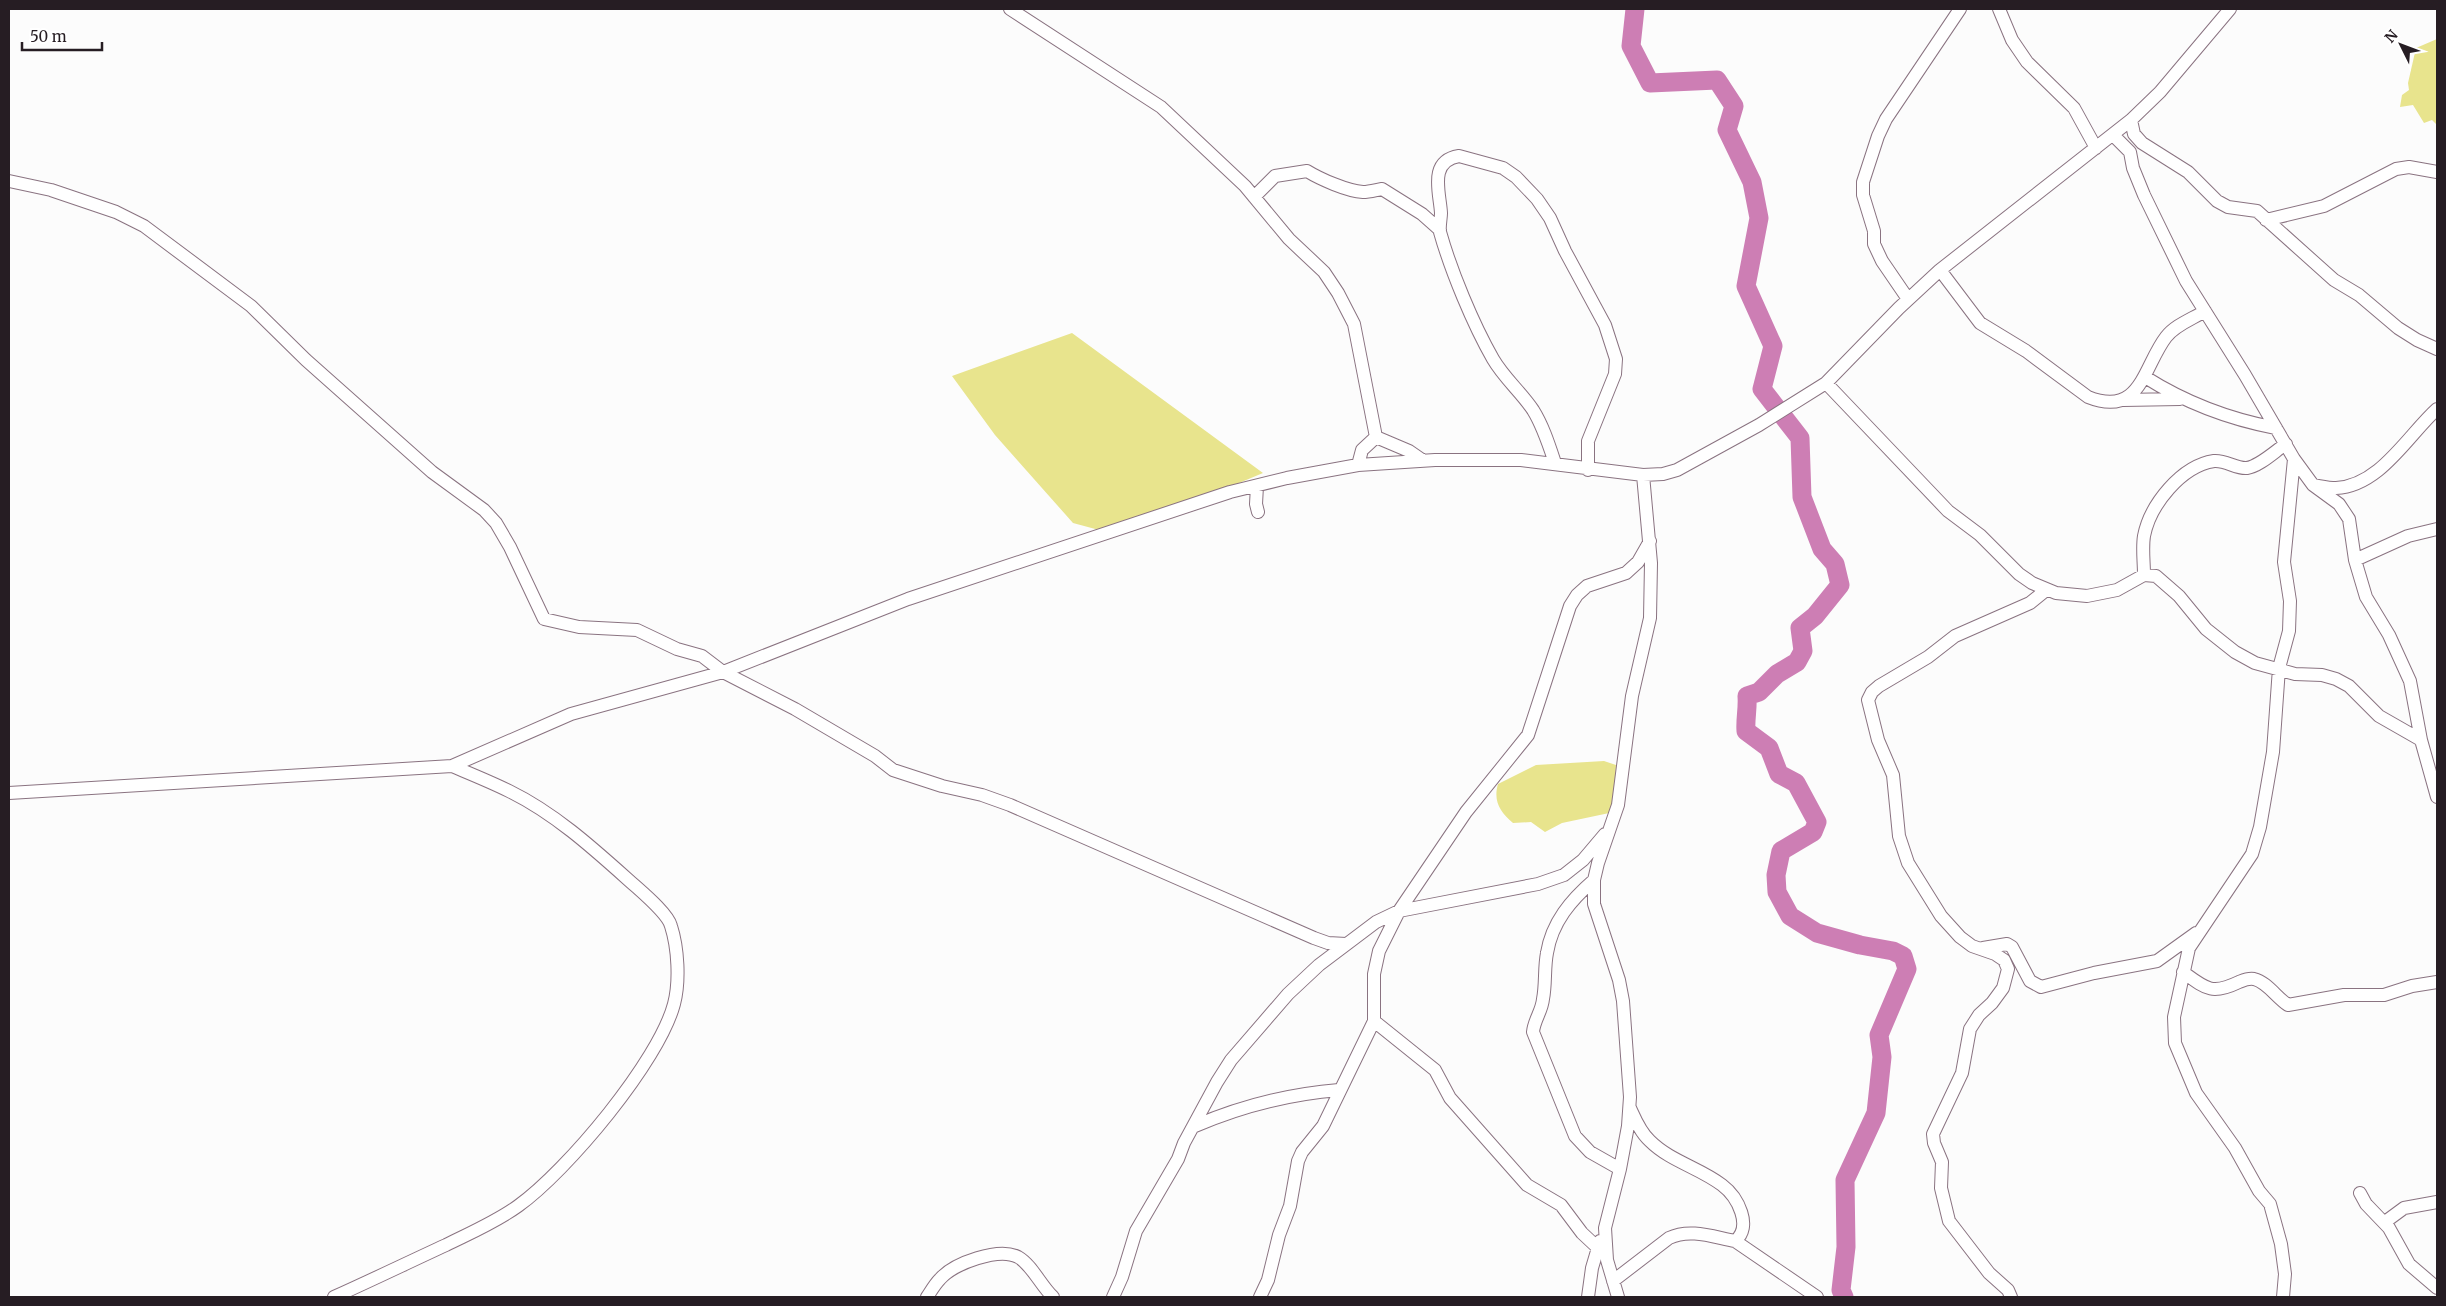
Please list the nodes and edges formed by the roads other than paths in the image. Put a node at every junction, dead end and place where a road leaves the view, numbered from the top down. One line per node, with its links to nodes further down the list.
1 (1010, 9): 10 (street)
2 (1960, 9): 14 (street)
3 (1999, 9): 7 (street)
4 (2230, 9): 5 (street)
5 (2131, 120): 6 (street); 11 (street)
6 (2113, 134): 7 (street); 15 (street)
7 (2096, 148): 13 (street)
8 (2437, 172): 11 (street)
9 (9, 181): 40 (street)
10 (1254, 197): 12 (street); 23 (street)
11 (2266, 220): 16 (street)
12 (1440, 230): 27 (street); 29 (street)
13 (1940, 270): 14 (street); 20 (street)
14 (1908, 299): 18 (street)
15 (2205, 312): 17 (street); 22 (street)
16 (2437, 349)
17 (2145, 377): 19 (street); 20 (street)
18 (1826, 383): 30 (street); 38 (street)
19 (2182, 399): 20 (street); 22 (street)
20 (2123, 400)
21 (2437, 409): 31 (street)
22 (2276, 428): 24 (street)
23 (1376, 437): 26 (street); 28 (street)
24 (2286, 444): 25 (street); 37 (street)
25 (2294, 459): 31 (street); 39 (street)
26 (1422, 460): 27 (street); 28 (street)
27 (1555, 463): 29 (street)
28 (1358, 465): 32 (street)
29 (1588, 470): 30 (street)
30 (1643, 475): 35 (street)
31 (2313, 484): 36 (street)
32 (1257, 486): 33 (street); 40 (street)
33 (1258, 512)
34 (2437, 529): 36 (street)
35 (1650, 541): 45 (street); 47 (street)
36 (2355, 560): 41 (street)
37 (2144, 575): 38 (street); 39 (street)
38 (2046, 590): 50 (street)
39 (2279, 668): 41 (street); 48 (street)
40 (723, 672): 42 (street); 49 (street)
41 (2421, 740): 44 (street)
42 (452, 766): 43 (street); 66 (street)
43 (9, 793)
44 (2437, 797)
45 (1610, 827): 46 (street); 47 (street)
46 (1594, 880): 55 (street); 57 (street)
47 (1399, 911): 49 (street); 53 (street)
48 (2198, 932): 50 (street); 51 (street)
49 (1346, 944): 56 (street)
50 (1983, 948): 74 (street)
51 (2183, 972): 52 (street); 75 (street)
52 (2437, 982)
53 (1374, 1021): 54 (street); 63 (street)
54 (1338, 1090): 56 (street); 70 (street)
55 (1630, 1108): 57 (street); 62 (street)
56 (1194, 1126): 69 (street)
57 (1620, 1169): 61 (street)
58 (2360, 1194): 60 (street)
59 (2437, 1202): 60 (street)
60 (2385, 1222): 65 (street)
61 (1605, 1228): 63 (street); 64 (street)
62 (1735, 1241): 64 (street); 73 (street)
63 (1598, 1248): 71 (street)
64 (1613, 1281): 72 (street)
65 (2437, 1288)
66 (334, 1297)
67 (927, 1297): 68 (street)
68 (1053, 1297)
69 (1113, 1297)
70 (1260, 1297)
71 (1588, 1297)
72 (1618, 1297)
73 (1817, 1297)
74 (2011, 1297)
75 (2283, 1297)

